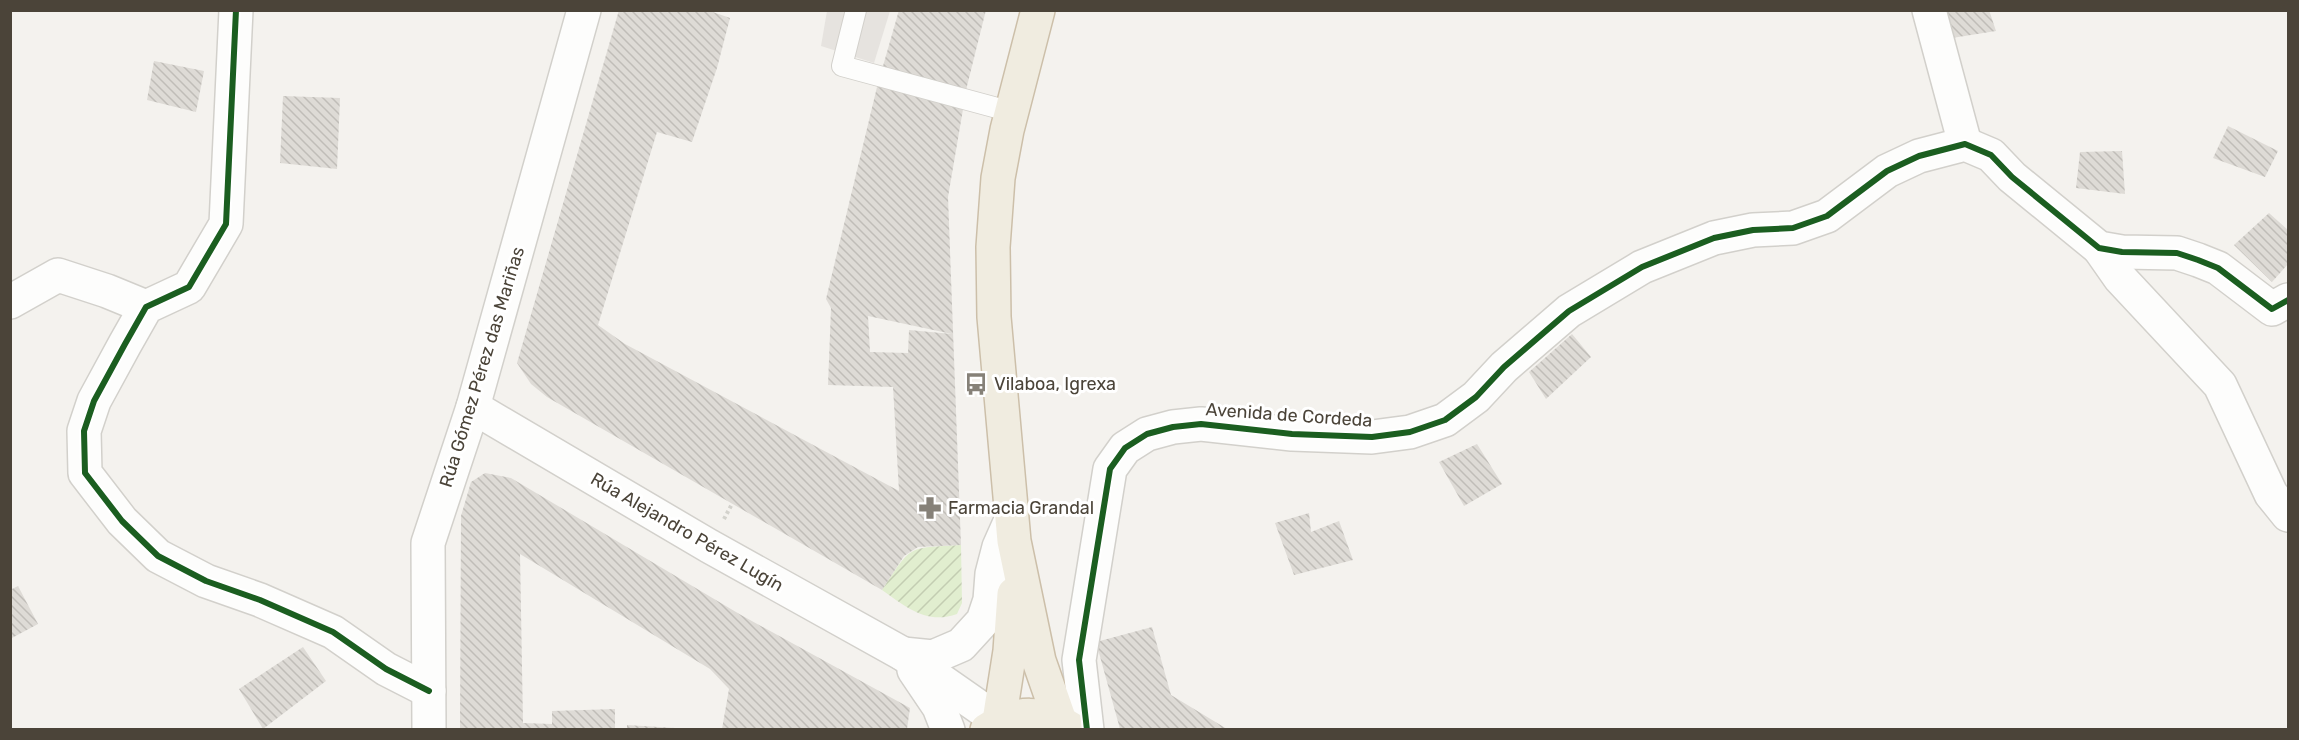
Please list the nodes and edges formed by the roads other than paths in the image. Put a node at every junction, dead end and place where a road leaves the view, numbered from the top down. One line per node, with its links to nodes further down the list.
1 (236, 10): 11 (street)
2 (584, 10): 12 (street, Rúa Gómez Pérez das Mariñas)
3 (856, 10): 6 (lane)
4 (1038, 10): 6 (highway)
5 (1929, 10): 7 (street)
6 (1012, 111): 14 (highway)
7 (1965, 144): 8 (street); 18 (street, Avenida de Cordeda)
8 (2099, 248): 9 (street); 13 (street)
9 (2289, 300)
10 (10, 302): 11 (street)
11 (146, 307): 16 (street)
12 (473, 407): 15 (street, Rúa Alejandro Pérez Lugín); 16 (street, Rúa Gómez Pérez das Mariñas)
13 (2289, 515)
14 (1013, 531): 15 (street, Rúa Alejandro Pérez Lugín); 17 (highway); 18 (highway)
15 (903, 654): 17 (street, Rúa Alejandro Pérez Lugín); 20 (street, Rúa Alejandro Pérez Lugín)
16 (429, 691): 19 (street, Rúa Gómez Pérez das Mariñas)
17 (993, 725): 18 (highway)
18 (1074, 727)
19 (429, 729)
20 (948, 729)

